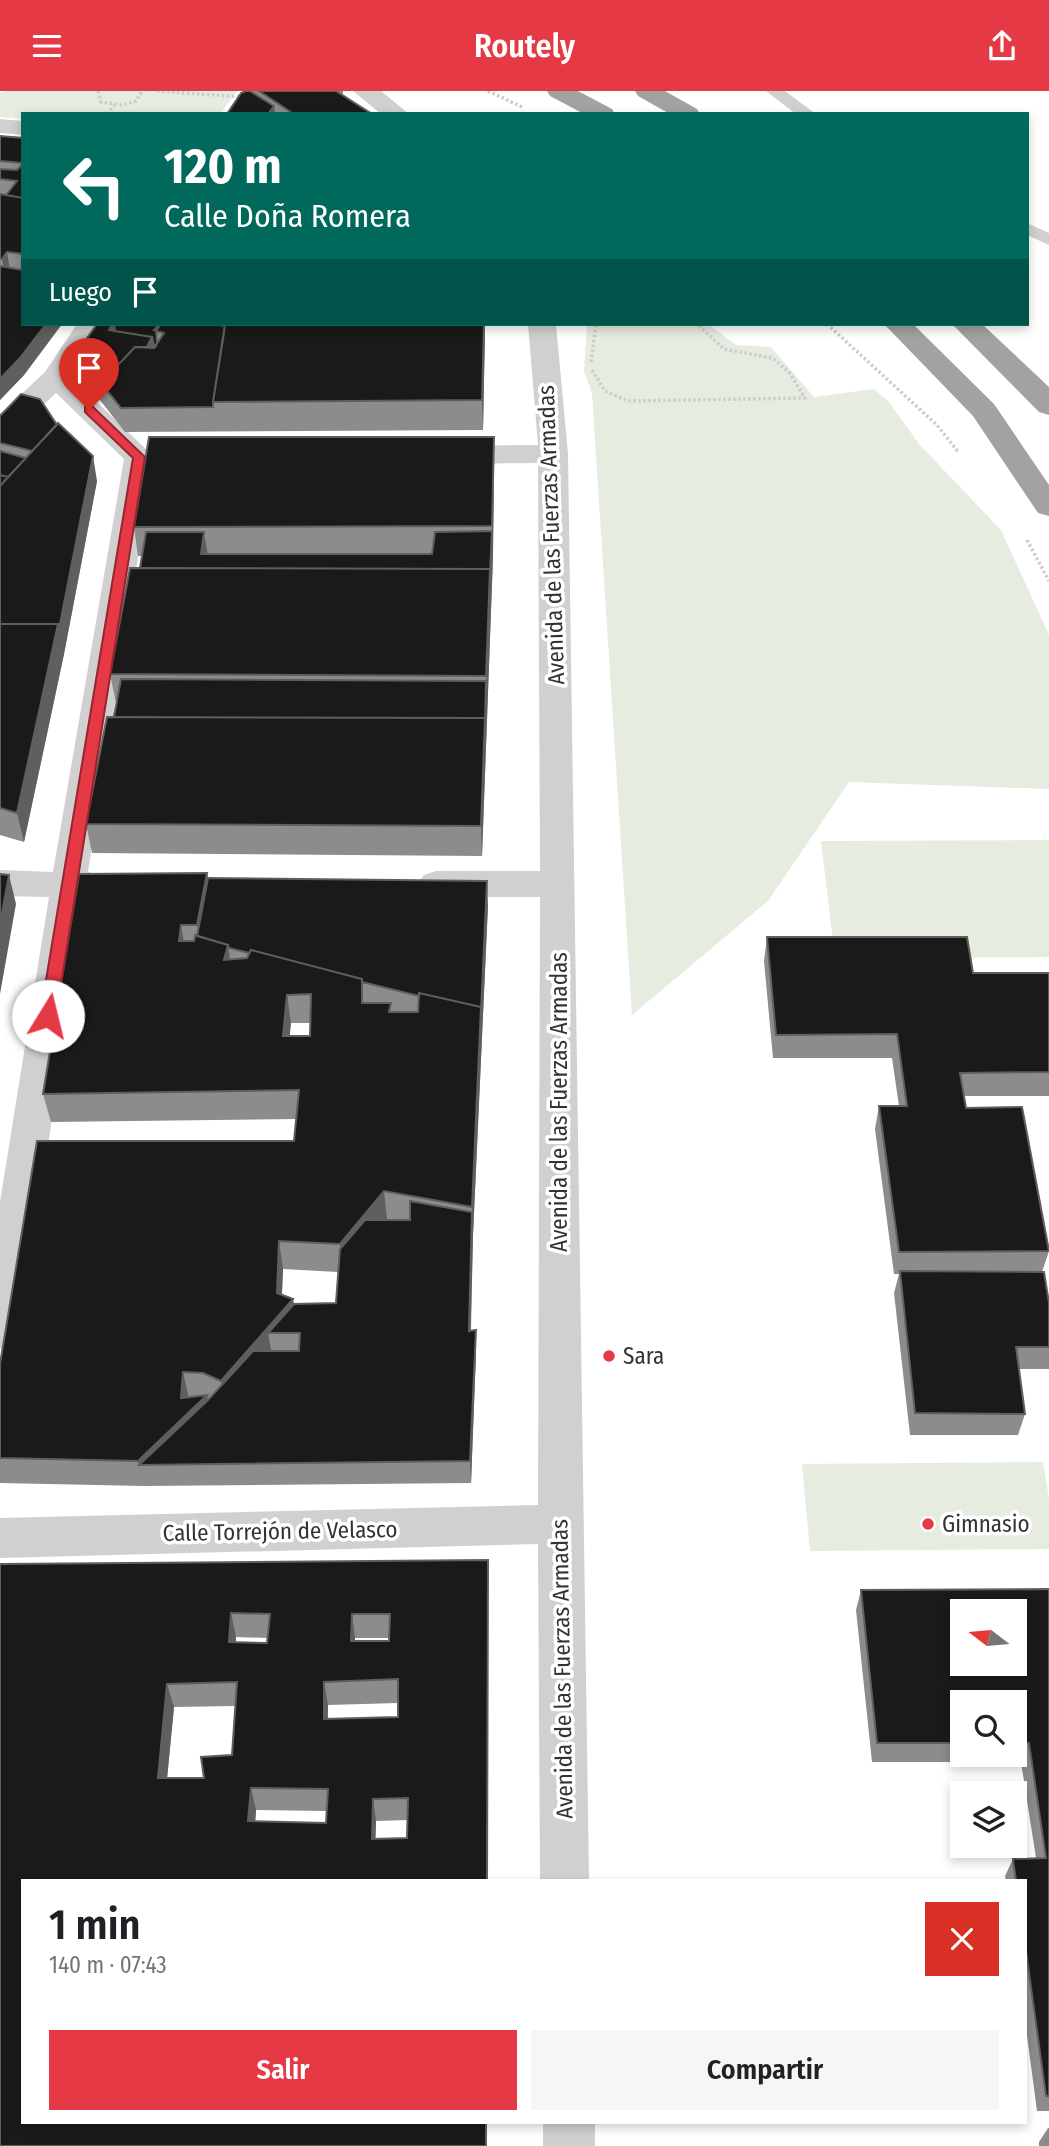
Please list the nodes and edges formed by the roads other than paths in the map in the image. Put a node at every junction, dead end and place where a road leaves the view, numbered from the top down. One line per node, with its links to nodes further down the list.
1 (365, 91): 5 (street)
2 (559, 91): 6 (highway)
3 (647, 91): 7 (highway)
4 (774, 91): 8 (lane)
5 (394, 112)
6 (599, 112)
7 (684, 112)
8 (805, 112)
9 (0, 126): 10 (street)
10 (21, 128)
11 (1029, 230): 12 (lane)
12 (1049, 240)
13 (90, 326): 17 (street)
14 (542, 326): 20 (street, Avenida de las Fuerzas Armadas)
15 (900, 326): 22 (highway)
16 (968, 326): 18 (highway)
17 (56, 378): 19 (street); 26 (street)
18 (1049, 406)
19 (0, 430)
20 (553, 454): 21 (street); 25 (street, Avenida de las Fuerzas Armadas)
21 (415, 455)
22 (1049, 507)
23 (0, 883): 26 (street)
24 (404, 884): 25 (street)
25 (558, 884): 29 (street, Avenida de las Fuerzas Armadas)
26 (68, 885): 27 (street); 28 (street)
27 (124, 885)
28 (0, 1332)
29 (560, 1524): 30 (street, Calle Torrejón de Velasco); 31 (street, Avenida de las Fuerzas Armadas)
30 (0, 1538)
31 (565, 1879)
32 (569, 2124): 33 (street)
33 (569, 2146)

